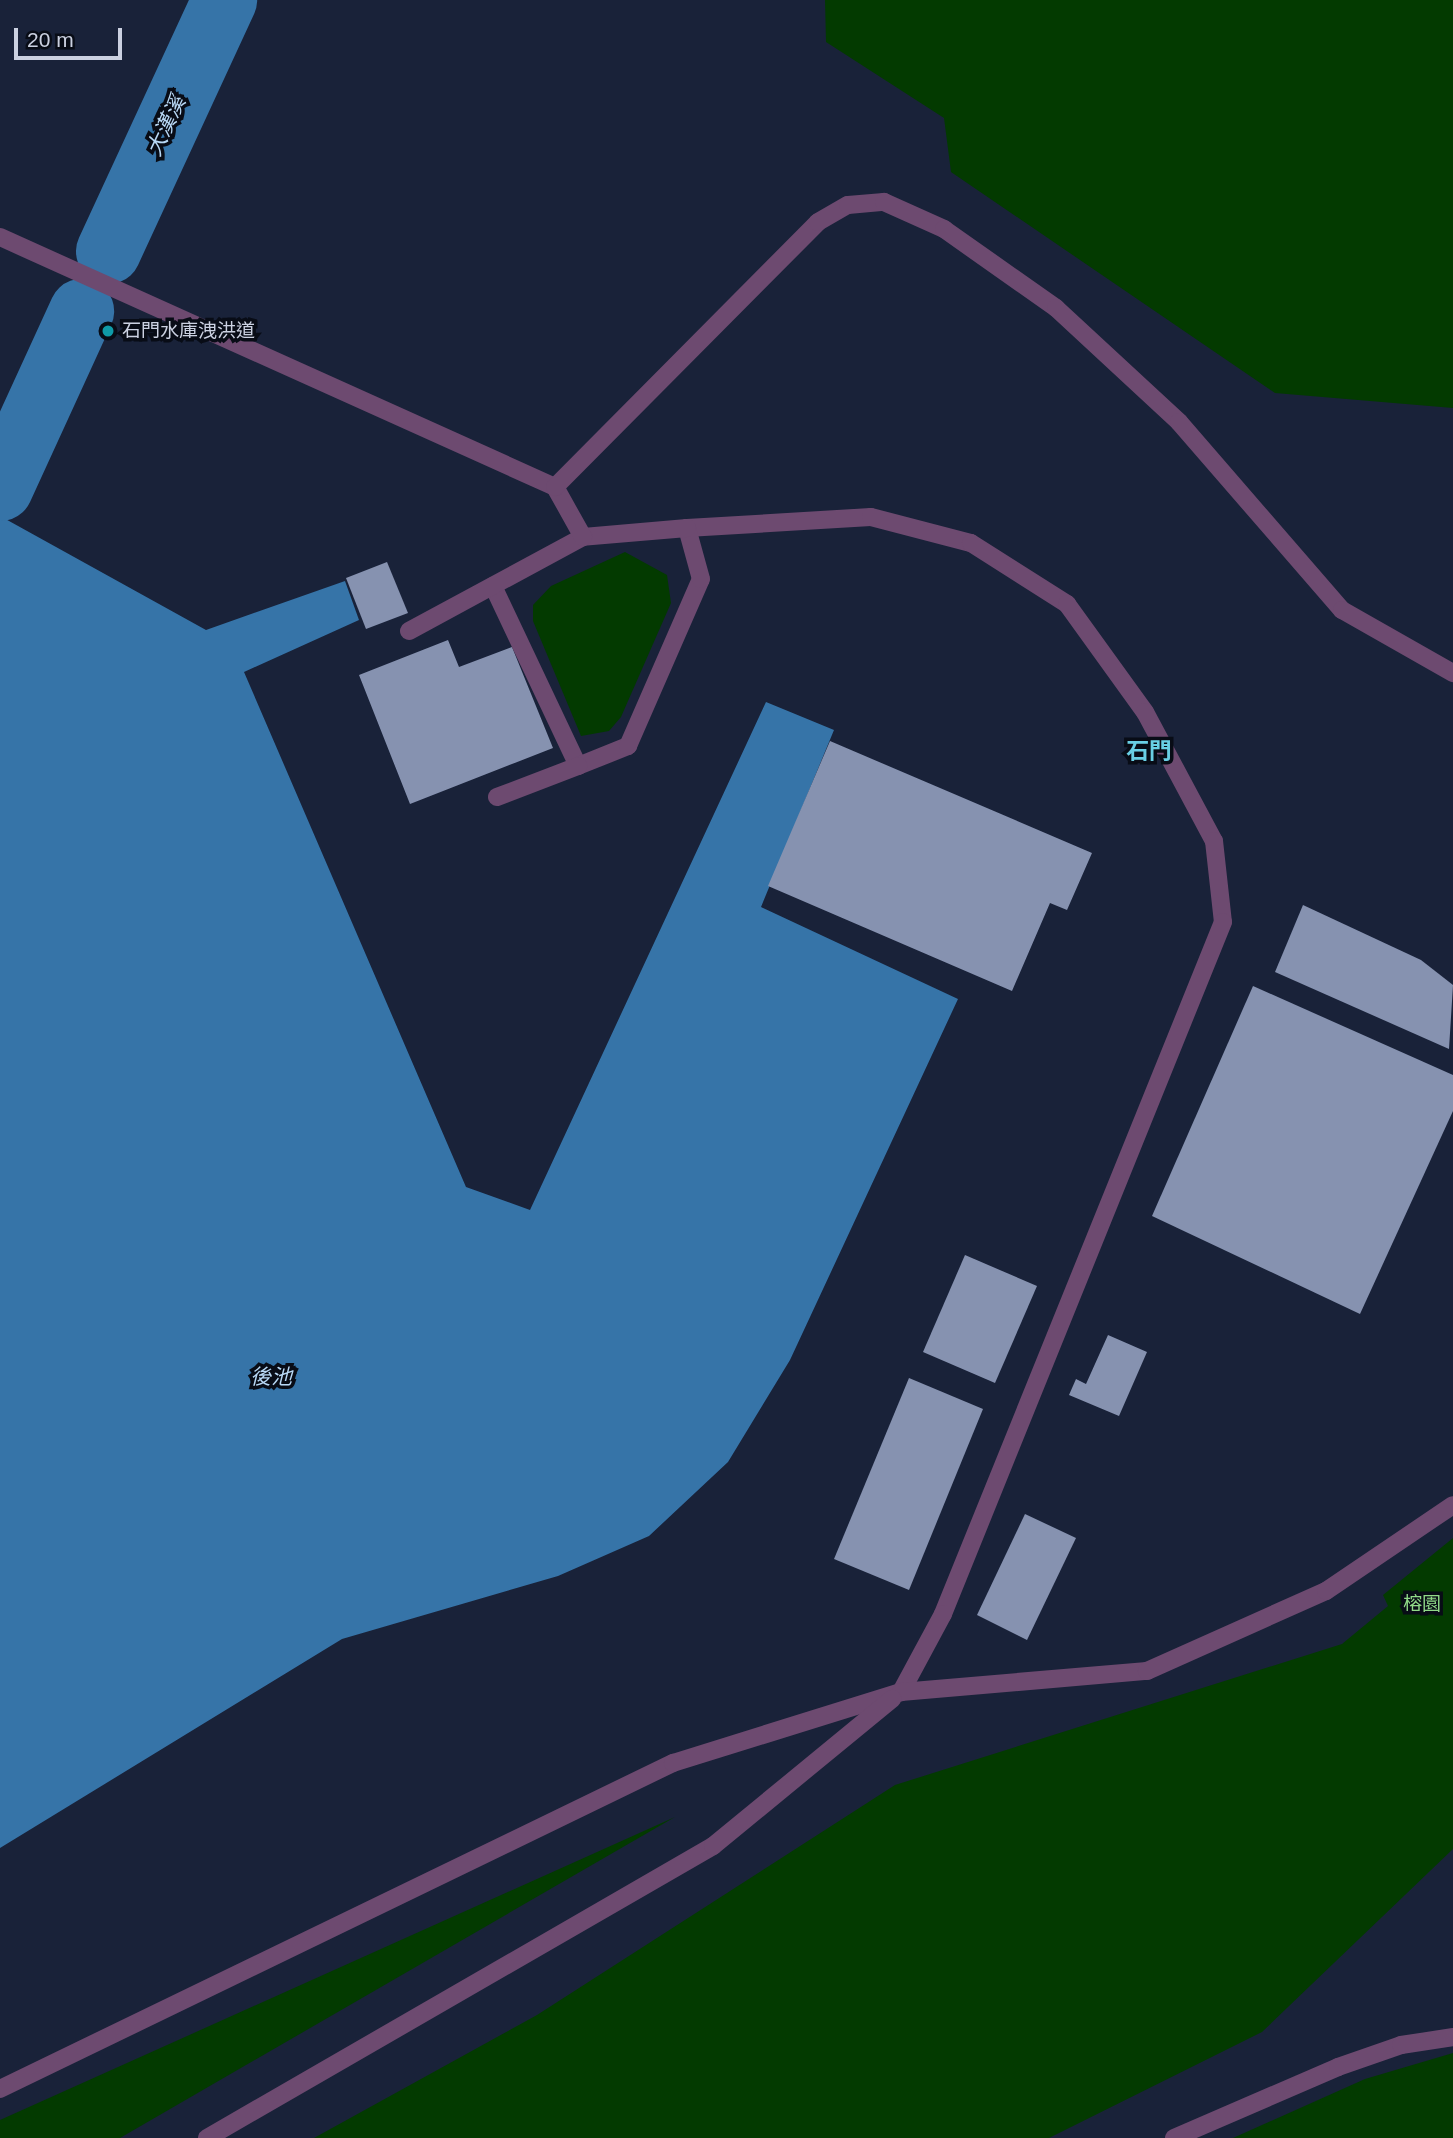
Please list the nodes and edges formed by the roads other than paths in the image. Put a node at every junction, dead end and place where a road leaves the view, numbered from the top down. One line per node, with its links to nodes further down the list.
1 (0, 237): 2 (street)
2 (555, 487): 4 (street); 7 (street)
3 (687, 528): 4 (street); 8 (street); 11 (street)
4 (583, 537): 5 (street)
5 (492, 586): 6 (street); 8 (street)
6 (409, 631)
7 (1453, 673)
8 (578, 766): 9 (street)
9 (497, 797)
10 (1453, 1505): 11 (street)
11 (901, 1692): 13 (street); 14 (street)
12 (1453, 2037): 15 (street)
13 (0, 2089)
14 (207, 2138)
15 (1174, 2138)

